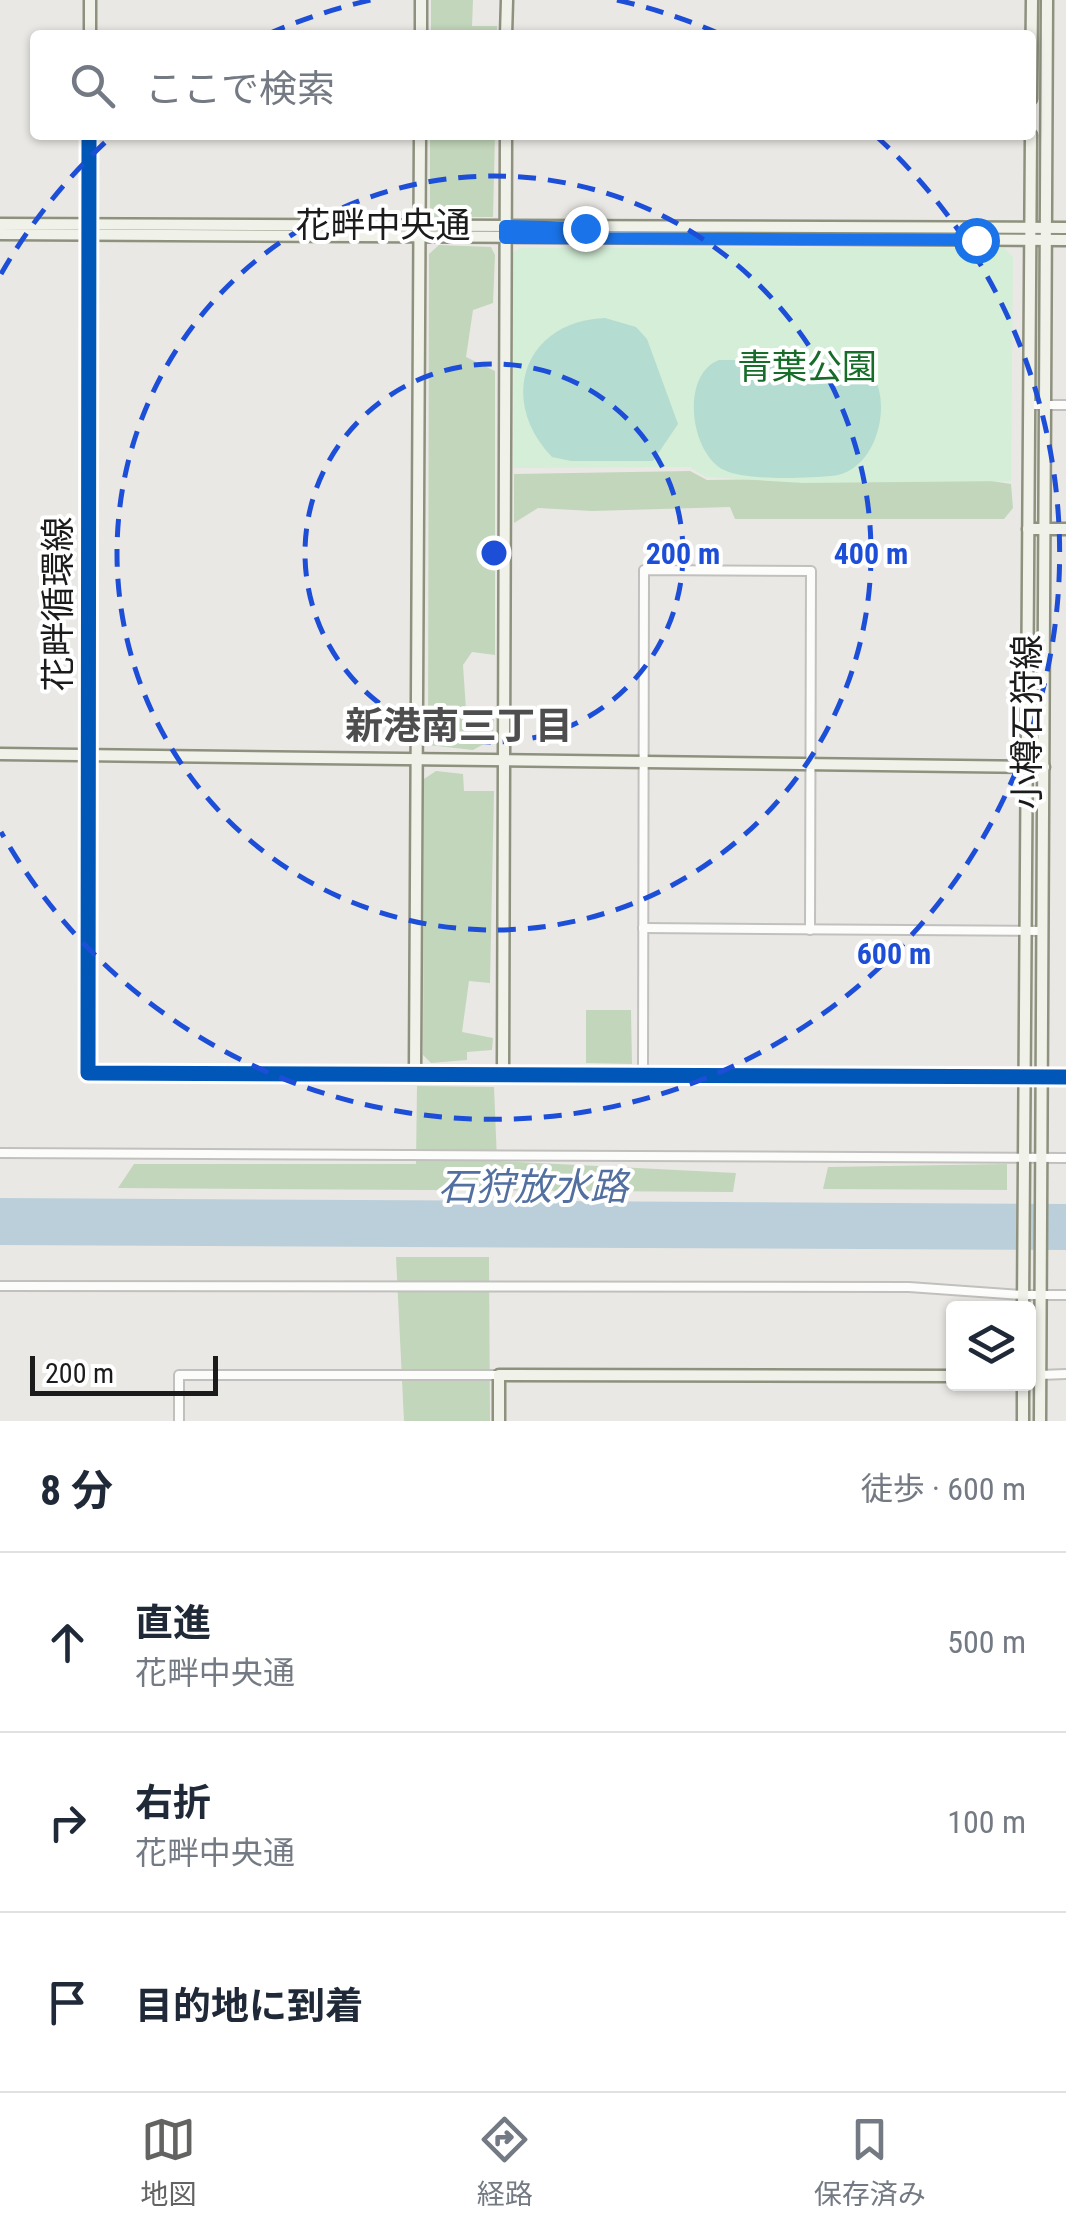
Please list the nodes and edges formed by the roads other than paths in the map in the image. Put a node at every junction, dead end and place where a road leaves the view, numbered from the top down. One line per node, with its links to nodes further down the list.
1 (90, 0): 6 (street)
2 (421, 0): 7 (street)
3 (506, 0): 8 (street)
4 (1032, 0): 9 (street)
5 (1047, 0): 21 (street, 小樽石狩線)
6 (90, 30)
7 (421, 30)
8 (506, 30)
9 (1032, 30)
10 (90, 140): 16 (street, 花畔循環線)
11 (420, 140): 17 (street)
12 (506, 140): 18 (street)
13 (1031, 140): 20 (street, 小樽石狩線)
14 (0, 224): 16 (street, 花畔中央通)
15 (1066, 228): 21 (street, 花畔中央通)
16 (89, 230): 17 (street, 花畔中央通); 19 (street, 花畔中央通); 30 (street, 花畔循環線)
17 (419, 231): 18 (street, 花畔中央通); 31 (street)
18 (505, 232): 20 (street, 花畔中央通); 32 (street)
19 (0, 234)
20 (1030, 234): 21 (street, 花畔中央通); 23 (street, 小樽石狩線)
21 (1045, 234): 22 (street, 花畔中央通); 24 (street, 小樽石狩線)
22 (1066, 240)
23 (1029, 405): 24 (street); 26 (street, 小樽石狩線)
24 (1044, 405): 25 (street); 27 (street, 小樽石狩線)
25 (1066, 405)
26 (1028, 529): 27 (street); 35 (street, 小樽石狩線)
27 (1043, 529): 28 (street); 36 (street, 小樽石狩線)
28 (1066, 529)
29 (0, 754): 30 (street)
30 (87, 756): 31 (street); 41 (street, 花畔循環線)
31 (418, 759): 32 (street); 41 (street)
32 (504, 760): 33 (street); 42 (street)
33 (642, 762): 34 (street); 34 (street); 37 (street)
34 (811, 764): 35 (street); 38 (street)
35 (1027, 767): 36 (street); 39 (street, 小樽石狩線)
36 (1044, 767): 40 (street, 小樽石狩線)
37 (643, 928): 38 (street); 43 (street)
38 (810, 930): 39 (street)
39 (1026, 931): 40 (street); 44 (street, 小樽石狩線)
40 (1042, 931): 45 (street, 小樽石狩線)
41 (416, 1072): 42 (street)
42 (502, 1073): 43 (street)
43 (642, 1074): 44 (street)
44 (1025, 1076): 45 (street); 48 (street, 小樽石狩線)
45 (1041, 1077): 46 (street); 49 (street, 小樽石狩線)
46 (1066, 1077)
47 (0, 1153): 48 (street)
48 (1025, 1158): 49 (street); 53 (street, 小樽石狩線)
49 (1042, 1158): 50 (street); 54 (street, 小樽石狩線)
50 (1066, 1158)
51 (0, 1286): 53 (street)
52 (1066, 1294): 54 (street)
53 (1023, 1295): 54 (street); 55 (street, 小樽石狩線)
54 (1040, 1295): 56 (street, 小樽石狩線)
55 (1023, 1301)
56 (1036, 1348)
57 (1066, 1374): 59 (street)
58 (499, 1375): 60 (street); 63 (street); 64 (street)
59 (1036, 1375)
60 (946, 1376)
61 (1036, 1390): 66 (street, 小樽石狩線)
62 (1023, 1391): 65 (street)
63 (179, 1421)
64 (499, 1421)
65 (1023, 1421)
66 (1040, 1421)

